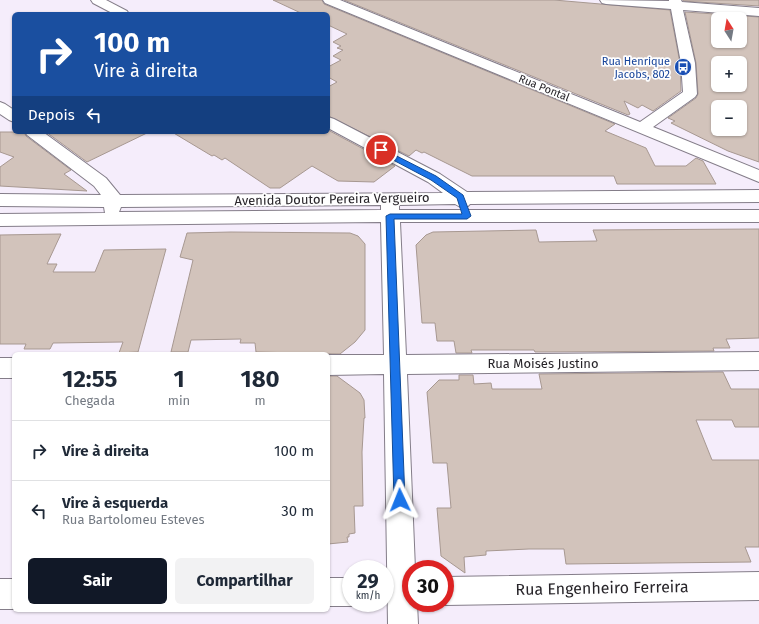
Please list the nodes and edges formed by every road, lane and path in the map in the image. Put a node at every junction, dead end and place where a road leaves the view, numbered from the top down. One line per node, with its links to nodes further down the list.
1 (97, 0): 5 (street)
2 (329, 0): 10 (street, Rua Pontal)
3 (606, 0): 4 (street)
4 (675, 3): 6 (street); 10 (street)
5 (119, 12)
6 (759, 12)
7 (0, 107): 8 (street)
8 (12, 116)
9 (330, 123): 14 (street)
10 (642, 128): 12 (street, Rua Pontal)
11 (36, 134): 16 (street)
12 (759, 176)
13 (759, 196): 14 (street, Avenida Doutor Pereira Vergueiro)
14 (461, 197): 17 (street, Avenida Doutor Pereira Vergueiro); 18 (street)
15 (0, 200): 16 (street, Avenida Doutor Pereira Vergueiro)
16 (114, 200): 17 (street, Avenida Doutor Pereira Vergueiro); 20 (street)
17 (390, 208): 18 (street, Avenida Doutor Pereira Vergueiro); 20 (street, Avenida Doutor Pereira Vergueiro); 23 (street)
18 (467, 216): 19 (street, Avenida Doutor Pereira Vergueiro)
19 (759, 216)
20 (110, 218): 21 (street, Avenida Doutor Pereira Vergueiro)
21 (0, 220)
22 (759, 361): 23 (street, Rua Moisés Justino)
23 (396, 364): 24 (street, Rua Moisés Justino); 28 (street)
24 (330, 365)
25 (0, 368): 26 (street)
26 (12, 368)
27 (759, 586): 29 (street, Rua Engenheiro Ferreira)
28 (399, 591): 34 (street)
29 (454, 591)
30 (330, 592): 31 (street)
31 (342, 592)
32 (0, 594): 33 (street)
33 (12, 594)
34 (403, 624)

